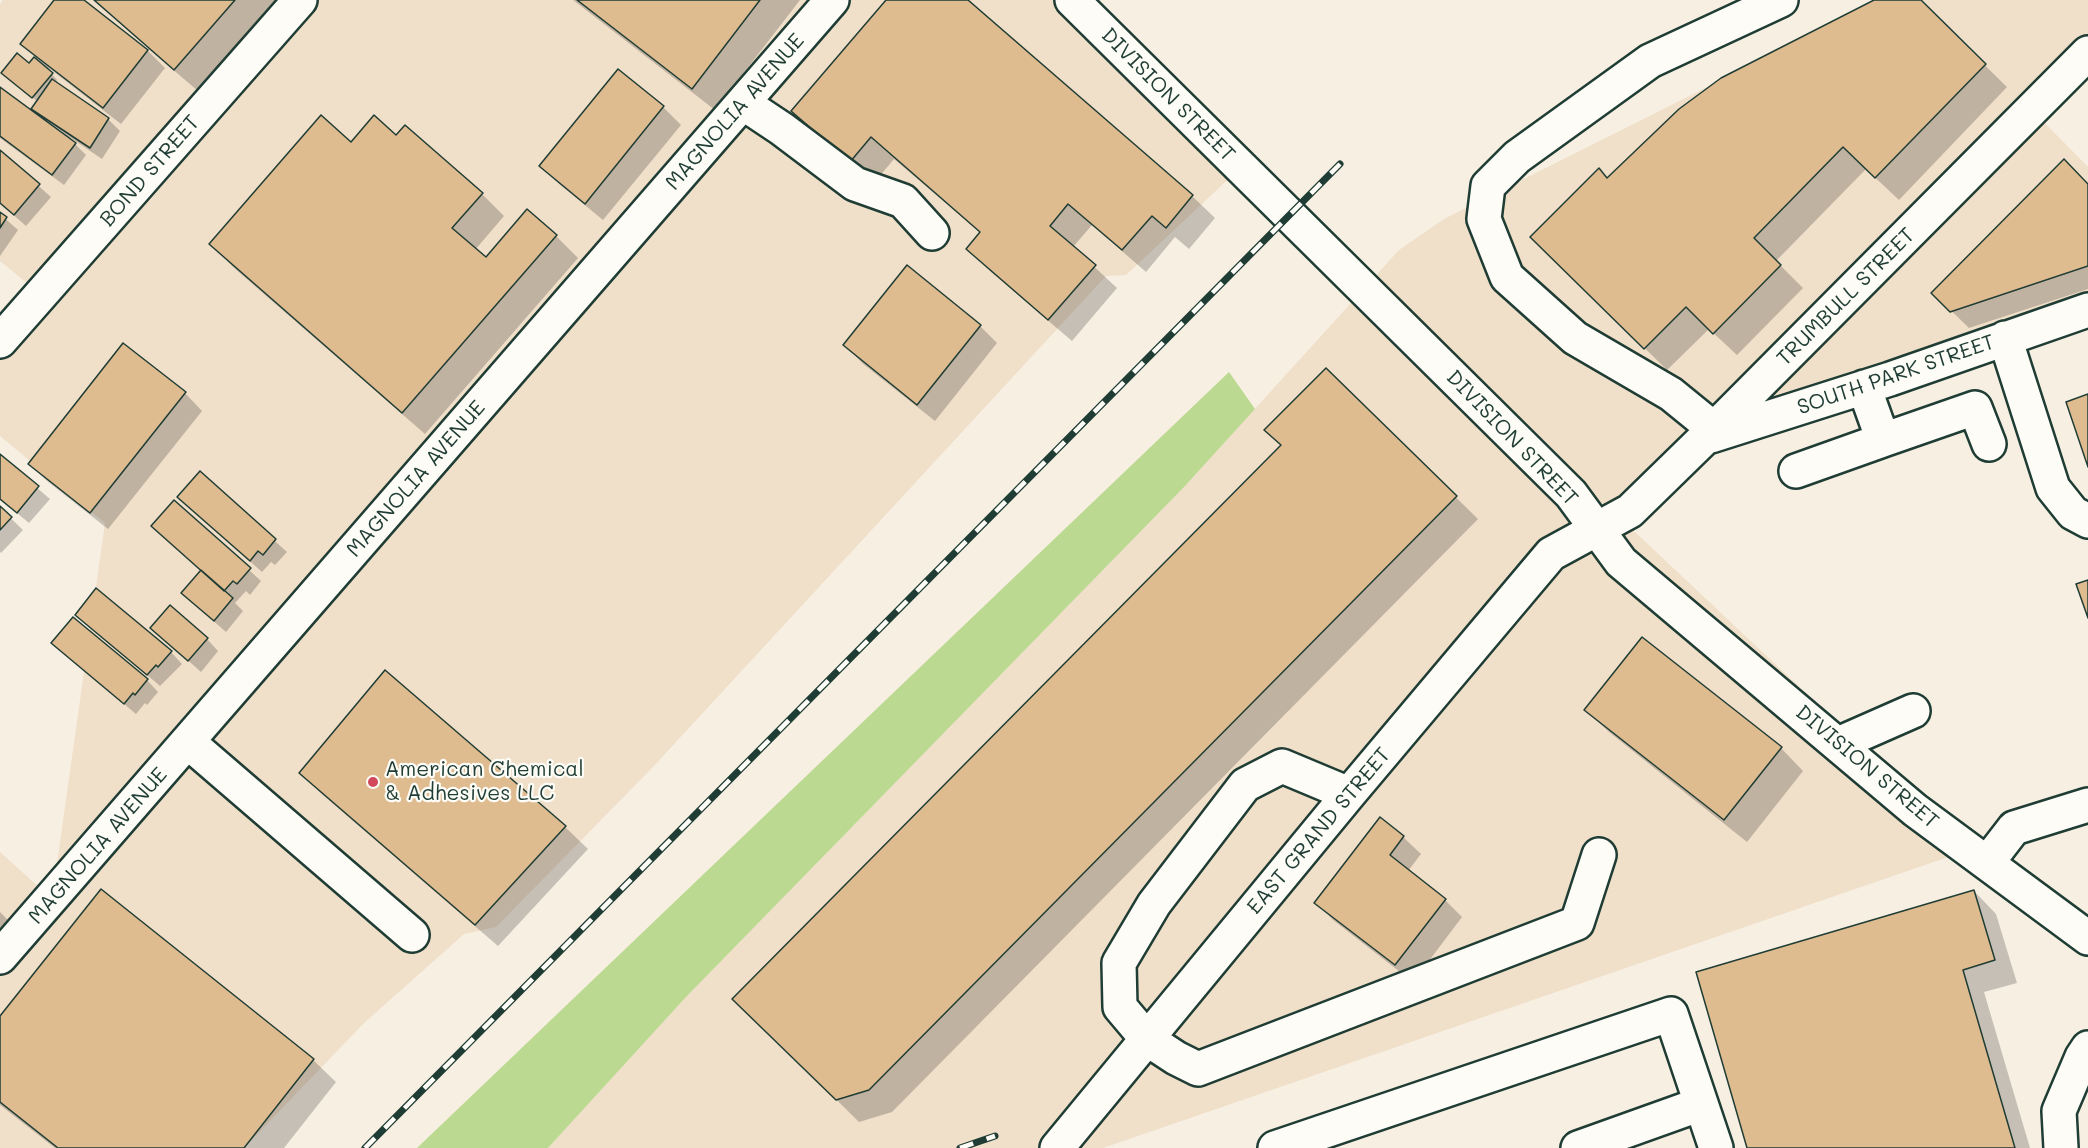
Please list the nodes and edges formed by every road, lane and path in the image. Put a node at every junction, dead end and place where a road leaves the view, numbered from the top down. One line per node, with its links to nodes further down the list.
1 (300, 0): 10 (street, BOND STREET)
2 (832, 0): 6 (street, MAGNOLIA AVENUE)
3 (1072, 0): 17 (street, DIVISION STREET)
4 (1780, 0): 12 (street)
5 (2088, 53): 12 (street, TRUMBULL STREET)
6 (743, 103): 7 (street); 19 (street, MAGNOLIA AVENUE)
7 (932, 233)
8 (2088, 310): 9 (street, SOUTH PARK STREET)
9 (2005, 338): 11 (street, SOUTH PARK STREET); 16 (street)
10 (0, 342)
11 (1864, 387): 12 (street, SOUTH PARK STREET); 13 (street)
12 (1709, 434): 17 (street, TRUMBULL STREET)
13 (1883, 440): 14 (street); 15 (street)
14 (1989, 444)
15 (1796, 471)
16 (2088, 521)
17 (1596, 530): 20 (street, DIVISION STREET); 21 (street, EAST GRAND STREET)
18 (1913, 711): 20 (street)
19 (188, 742): 25 (street); 27 (street, MAGNOLIA AVENUE)
20 (1838, 744): 24 (street, DIVISION STREET)
21 (1349, 794): 28 (street, EAST GRAND STREET); 28 (street)
22 (2088, 805): 24 (street)
23 (1599, 855): 28 (street)
24 (1987, 863): 26 (street, DIVISION STREET)
25 (412, 935)
26 (2088, 938)
27 (0, 957)
28 (1147, 1039): 31 (street, EAST GRAND STREET)
29 (2088, 1048): 35 (street)
30 (1701, 1104): 32 (street); 33 (street); 34 (street)
31 (1057, 1148)
32 (1275, 1148)
33 (1578, 1148)
34 (1716, 1148)
35 (2061, 1148)

